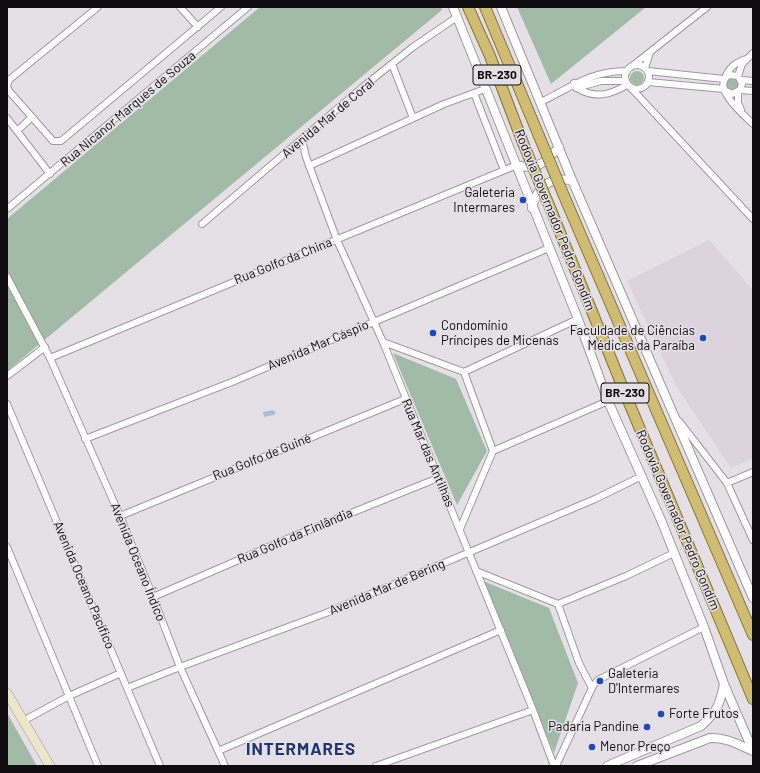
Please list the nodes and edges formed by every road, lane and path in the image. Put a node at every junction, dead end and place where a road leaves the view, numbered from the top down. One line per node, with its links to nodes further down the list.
1 (98, 7): 23 (street)
2 (180, 7): 11 (street)
3 (221, 7): 11 (street)
4 (248, 7): 44 (street, Rua Nicanor Marques de Souza)
5 (453, 7): 10 (street)
6 (468, 7): 90 (highway, Rodovia Governador Pedro Gondim / BR-230, bridge)
7 (485, 7): 82 (highway, Rodovia Governador Pedro Gondim / BR-230, bridge)
8 (501, 7): 31 (street)
9 (707, 7): 12 (street)
10 (457, 17): 15 (street, Avenida Mar de Coral); 26 (street)
11 (198, 27): 34 (street)
12 (650, 52): 16 (street); 17 (street)
13 (753, 53): 14 (street)
14 (746, 59): 18 (street); 19 (street)
15 (392, 64): 36 (street); 39 (street, Avenida Mar de Coral)
16 (629, 69): 17 (street); 22 (street); 24 (street)
17 (646, 70): 18 (street); 21 (street)
18 (725, 78): 19 (street); 27 (street)
19 (740, 78): 20 (street); 28 (street)
20 (753, 81)
21 (648, 82): 25 (street); 27 (street)
22 (628, 84): 24 (street); 24 (street); 25 (street); 32 (street)
23 (7, 86): 34 (street)
24 (576, 86): 31 (street)
25 (643, 88): 32 (street)
26 (485, 89): 30 (street); 41 (street)
27 (725, 90): 28 (street); 33 (street)
28 (739, 91): 29 (street); 33 (street)
29 (753, 91)
30 (474, 93): 36 (street); 43 (street)
31 (541, 102): 40 (street)
32 (644, 103): 48 (street)
33 (741, 112): 37 (street)
34 (32, 117): 38 (street)
35 (7, 118): 38 (street)
36 (413, 118): 42 (street)
37 (753, 124)
38 (17, 131): 44 (street)
39 (302, 140): 42 (street, Rua Mar das Antilhas); 49 (street, Avenida Mar de Coral)
40 (559, 147): 41 (street); 45 (street)
41 (517, 165): 43 (street, Rua Golfo da China); 46 (street)
42 (309, 166): 50 (street, Rua Mar das Antilhas)
43 (504, 170): 50 (street, Rua Golfo da China)
44 (50, 174): 47 (street, Rua Nicanor Marques de Souza)
45 (572, 180): 46 (street); 63 (street)
46 (532, 208): 51 (street)
47 (7, 209)
48 (753, 219)
49 (202, 224)
50 (337, 240): 54 (street, Rua Mar das Antilhas); 57 (street, Rua Golfo da China)
51 (549, 248): 53 (street); 54 (street, Avenida Mar Cáspio)
52 (7, 277): 56 (street, Avenida Oceano Índico)
53 (578, 318): 58 (street); 61 (street)
54 (374, 321): 55 (street, Rua Mar das Antilhas); 64 (street, Avenida Mar Cáspio)
55 (383, 342): 58 (street); 60 (street, Rua Mar das Antilhas)
56 (45, 347): 57 (street, Avenida Oceano Índico); 59 (street)
57 (50, 358): 64 (street, Avenida Oceano Índico)
58 (464, 372): 65 (street)
59 (7, 376)
60 (405, 399): 68 (street, Rua Mar das Antilhas); 70 (street, Rua Golfo de Guiné)
61 (608, 401): 65 (street); 67 (street)
62 (7, 404): 84 (street, Avenida Oceano Pacífico)
63 (674, 415): 69 (street); 78 (street)
64 (85, 439): 70 (street, Avenida Oceano Índico)
65 (493, 450): 71 (street)
66 (753, 472): 69 (street)
67 (642, 476): 74 (street, Avenida Mar de Bering); 75 (street)
68 (438, 478): 71 (street, Rua Mar das Antilhas); 77 (street, Rua Golfo da Finlândia)
69 (727, 483): 72 (street)
70 (120, 516): 77 (street, Avenida Oceano Índico)
71 (460, 529): 74 (street, Rua Mar das Antilhas)
72 (753, 540)
73 (7, 547): 89 (street)
74 (470, 552): 76 (street, Rua Mar das Antilhas); 83 (street, Avenida Mar de Bering)
75 (674, 553): 79 (street); 80 (street)
76 (476, 571): 79 (street); 81 (street, Rua Mar das Antilhas)
77 (153, 596): 83 (street, Avenida Oceano Índico)
78 (753, 598)
79 (558, 604): 86 (street)
80 (704, 627): 85 (street); 86 (street)
81 (501, 630): 91 (street, Rua Mar das Antilhas); 94 (street)
82 (753, 635)
83 (180, 667): 87 (street, Avenida Mar de Bering); 94 (street, Avenida Oceano Índico)
84 (121, 673): 87 (street, Avenida Oceano Pacífico); 89 (street)
85 (724, 684): 93 (street); 95 (street)
86 (592, 687): 102 (street)
87 (127, 688): 99 (street, Avenida Oceano Pacífico)
88 (7, 693): 92 (main road)
89 (69, 696): 92 (street); 98 (street)
90 (753, 699)
91 (533, 710): 101 (street); 102 (street, Rua Mar das Antilhas)
92 (23, 720): 97 (main road)
93 (657, 744): 96 (street); 103 (street)
94 (218, 751): 100 (street, Avenida Oceano Índico)
95 (753, 751): 96 (street)
96 (662, 756): 104 (street)
97 (50, 766)
98 (98, 766)
99 (160, 766)
100 (224, 766)
101 (376, 766)
102 (555, 766)
103 (607, 766)
104 (637, 766)

